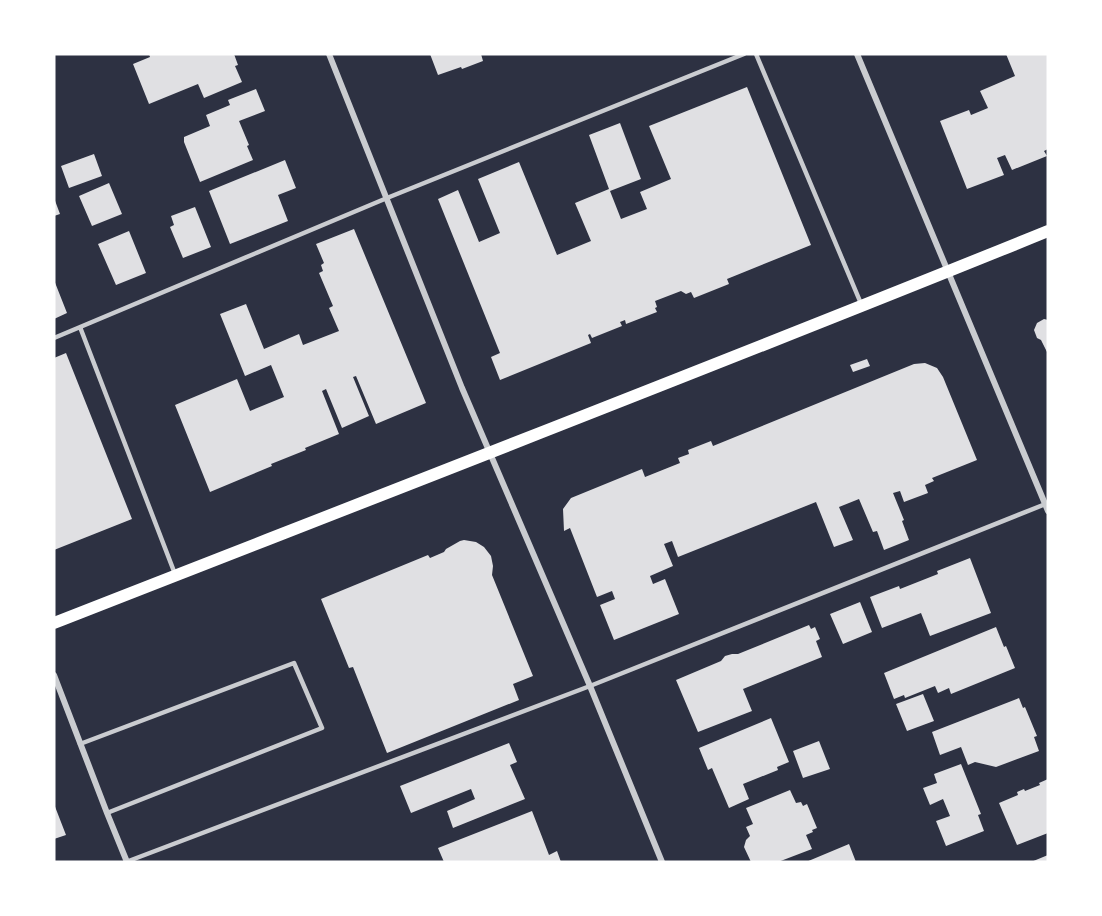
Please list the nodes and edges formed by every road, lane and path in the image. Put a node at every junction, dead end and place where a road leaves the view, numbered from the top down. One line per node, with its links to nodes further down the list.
1 (329, 54): 5 (street)
2 (744, 54): 5 (lane)
3 (756, 54): 8 (lane)
4 (857, 54): 7 (street)
5 (387, 198): 9 (lane); 11 (street)
6 (1048, 231): 7 (main road)
7 (948, 272): 8 (main road); 12 (street)
8 (862, 306): 11 (main road)
9 (80, 327): 10 (lane); 13 (lane)
10 (54, 338)
11 (491, 453): 13 (main road); 16 (street)
12 (1047, 506): 16 (lane)
13 (176, 575): 14 (main road)
14 (54, 622)
15 (54, 675): 17 (street)
16 (590, 686): 19 (lane); 20 (street)
17 (80, 744): 18 (street); 18 (lane)
18 (106, 813): 19 (street)
19 (127, 862)
20 (662, 862)

